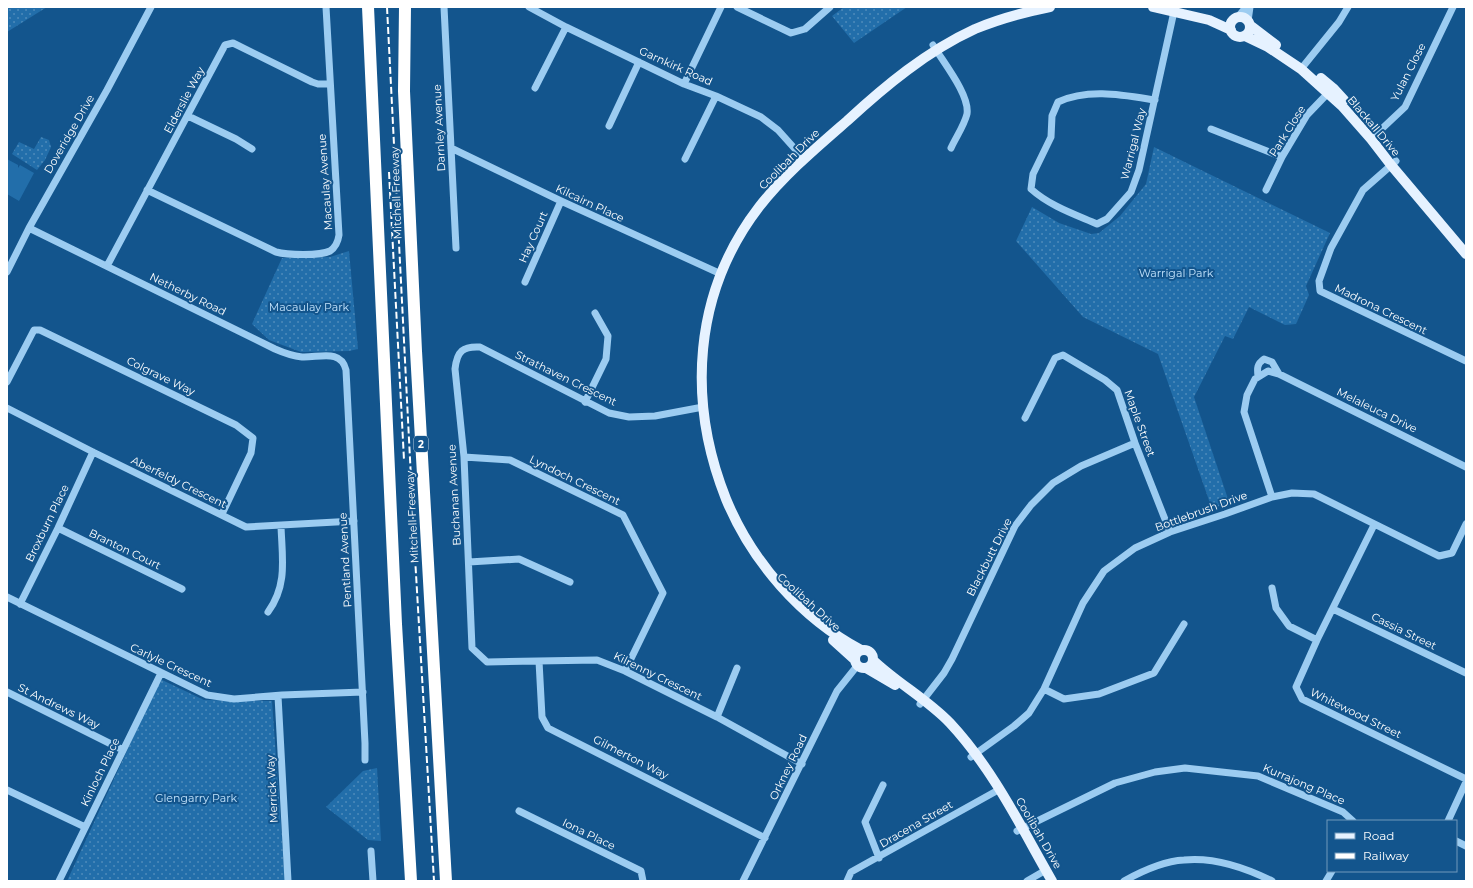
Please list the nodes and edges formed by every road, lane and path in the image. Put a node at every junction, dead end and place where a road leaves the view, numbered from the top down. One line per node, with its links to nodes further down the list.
1 (150, 7): 45 (street, Doveridge Drive)
2 (326, 7): 25 (street, Macaulay Avenue)
3 (368, 7): 124 (highway, Mitchell Freeway)
4 (404, 7): 125 (highway, Mitchell Freeway / 2)
5 (444, 7): 35 (street, Darnley Avenue)
6 (529, 7): 19 (street, Garnkirk Road)
7 (721, 7): 26 (street)
8 (737, 7): 9 (street)
9 (830, 7)
10 (1024, 7): 22 (main road, Coolibah Drive)
11 (1050, 7): 22 (main road, Coolibah Drive)
12 (1153, 7): 17 (main road)
13 (1246, 7): 18 (street)
14 (1250, 7): 18 (street)
15 (1348, 7): 24 (street)
16 (1453, 7): 34 (street, Yulan Close)
17 (1177, 8): 18 (main road); 20 (main road); 30 (street, Warrigal Way)
18 (1243, 20): 20 (main road); 21 (main road); 24 (main road, Blackall Drive)
19 (566, 27): 23 (street, Garnkirk Road); 27 (street)
20 (1231, 30): 21 (main road)
21 (1245, 36): 24 (main road, Blackall Drive)
22 (935, 48): 36 (street); 38 (main road, Coolibah Drive)
23 (639, 62): 26 (street, Garnkirk Road); 32 (street)
24 (1303, 67): 28 (main road, Blackall Drive)
25 (330, 84): 31 (street, Elderslie Way); 42 (street, Macaulay Avenue)
26 (684, 84): 29 (street, Garnkirk Road)
27 (535, 88)
28 (1331, 90): 34 (main road, Blackall Drive); 39 (street, Park Close)
29 (716, 96): 38 (street, Garnkirk Road); 40 (street)
30 (1155, 100): 30 (street, Warrigal Way)
31 (188, 116): 37 (street); 42 (street, Elderslie Way)
32 (609, 126)
33 (1211, 129): 39 (street)
34 (1374, 136): 41 (main road, Blackall Drive)
35 (451, 148): 44 (street, Kilcairn Place); 47 (street, Darnley Avenue)
36 (951, 148)
37 (252, 149)
38 (802, 157): 51 (main road, Coolibah Drive)
39 (1282, 157): 43 (street, Park Close)
40 (685, 159)
41 (1394, 163): 46 (main road, Blackall Drive); 48 (main road, Blackall Drive); 56 (street, Madrona Crescent)
42 (147, 190): 49 (street, Elderslie Way)
43 (1266, 190)
44 (561, 201): 51 (street, Kilcairn Place); 52 (street, Hay Court)
45 (29, 228): 49 (street, Netherby Road); 50 (street, Doveridge Drive)
46 (1466, 245)
47 (456, 248)
48 (1466, 254)
49 (107, 266): 55 (street, Netherby Road)
50 (7, 272)
51 (718, 273): 61 (main road, Coolibah Drive)
52 (525, 282)
53 (595, 313): 60 (street)
54 (469, 347): 60 (street, Strathaven Crescent); 66 (street, Buchanan Avenue)
55 (341, 360): 70 (street, Pentland Avenue)
56 (1466, 362)
57 (1279, 374): 58 (street, Melaleuca Drive); 58 (street, Melaleuca Drive); 67 (street, Melaleuca Drive)
58 (1258, 376): 68 (street, Melaleuca Drive)
59 (7, 382): 69 (street, Colgrave Way)
60 (585, 402): 61 (street, Strathaven Crescent)
61 (699, 407): 87 (main road, Coolibah Drive); 90 (main road, Coolibah Drive)
62 (7, 408): 65 (street, Aberfeldy Crescent)
63 (1025, 418): 64 (street, Maple Street)
64 (1135, 443): 75 (street, Maple Street); 99 (street, Blackbutt Drive)
65 (93, 452): 69 (street, Aberfeldy Crescent); 74 (street, Broxburn Place)
66 (464, 457): 76 (street, Buchanan Avenue); 92 (street, Lyndoch Crescent)
67 (1466, 466)
68 (1272, 497): 72 (street, Bottlebrush Drive); 75 (street, Bottlebrush Drive)
69 (222, 514): 73 (street, Aberfeldy Crescent)
70 (354, 521): 73 (street, Aberfeldy Crescent); 97 (street, Pentland Avenue)
71 (1466, 524): 72 (street, Bottlebrush Drive)
72 (1374, 525): 82 (street, Whitewood Street)
73 (281, 526): 83 (street)
74 (58, 528): 79 (street, Branton Court); 81 (street, Broxburn Place)
75 (1170, 532): 95 (street, Bottlebrush Drive)
76 (469, 562): 77 (street); 86 (street, Buchanan Avenue)
77 (570, 582)
78 (1272, 588): 85 (street)
79 (182, 589)
80 (7, 598): 81 (street, Carlyle Crescent)
81 (20, 604): 93 (street, Carlyle Crescent)
82 (1333, 609): 85 (street, Whitewood Street); 94 (street, Cassia Street)
83 (268, 612)
84 (1184, 624): 95 (street)
85 (1317, 640): 105 (street, Whitewood Street)
86 (472, 648): 89 (street, Kilrenny Crescent)
87 (861, 650): 88 (main road); 90 (main road)
88 (873, 660): 90 (main road); 99 (main road, Coolibah Drive)
89 (539, 661): 92 (street, Kilrenny Crescent); 114 (street, Gilmerton Way)
90 (859, 664): 99 (main road, Coolibah Drive); 104 (street, Orkney Road)
91 (737, 668): 100 (street)
92 (625, 671): 100 (street, Kilrenny Crescent)
93 (161, 673): 98 (street, Carlyle Crescent); 101 (street, Kinloch Place)
94 (1466, 673)
95 (1044, 689): 102 (street, Bottlebrush Drive)
96 (7, 692): 101 (street, St Andrews Way)
97 (362, 692): 98 (street, Carlyle Crescent); 103 (street, Pentland Avenue)
98 (278, 696): 122 (street, Merrick Way)
99 (922, 702): 102 (main road, Coolibah Drive)
100 (717, 717): 104 (street, Kilrenny Crescent)
101 (123, 750): 112 (street, Kinloch Place)
102 (974, 756): 108 (main road, Coolibah Drive)
103 (365, 760)
104 (802, 764): 114 (street, Orkney Road)
105 (1466, 780): 111 (street)
106 (883, 785): 118 (street)
107 (7, 790): 112 (street)
108 (997, 790): 113 (main road, Coolibah Drive); 118 (street, Dracena Street)
109 (519, 811): 126 (street, Iona Place)
110 (1352, 820): 113 (street, Kurrajong Place)
111 (1448, 820)
112 (85, 827): 121 (street, Kinloch Place)
113 (1020, 830): 120 (main road, Coolibah Drive)
114 (765, 838): 127 (street, Orkney Road)
115 (1457, 842): 116 (street)
116 (1466, 846)
117 (371, 851): 123 (street)
118 (879, 858): 128 (street, Dracena Street)
119 (1331, 872): 133 (street)
120 (1044, 875): 129 (street); 130 (main road, Coolibah Drive)
121 (59, 881)
122 (288, 881)
123 (373, 881)
124 (410, 881)
125 (446, 881)
126 (643, 881)
127 (743, 881)
128 (847, 881)
129 (1027, 881)
130 (1052, 881)
131 (1124, 881): 132 (street)
132 (1272, 881)
133 (1326, 881)

